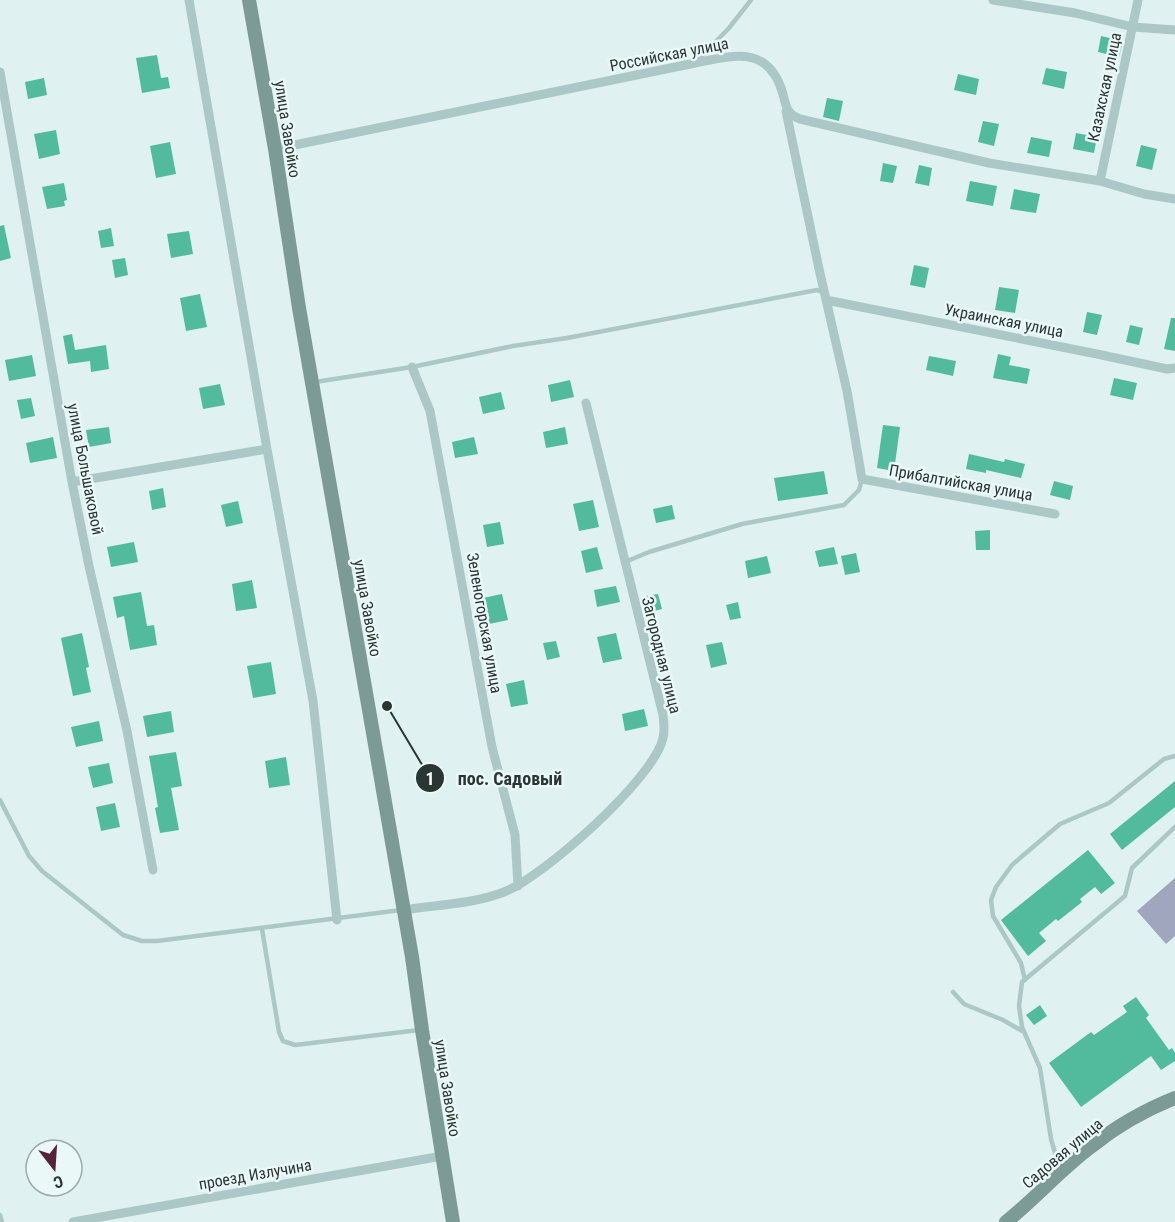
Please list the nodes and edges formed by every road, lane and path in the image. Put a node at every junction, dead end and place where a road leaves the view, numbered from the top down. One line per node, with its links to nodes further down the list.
1 (189, 0): 19 (street)
2 (249, 0): 11 (main road, улица Завойко)
3 (751, 0): 8 (lane)
4 (993, 0): 6 (street)
5 (1138, 0): 6 (street, Казахская улица)
6 (1133, 27): 7 (street); 12 (street, Казахская улица)
7 (1175, 30)
8 (695, 63): 10 (street, Российская улица); 11 (street, Российская улица)
9 (0, 72): 21 (street, улица Большаковой)
10 (786, 108): 12 (street); 14 (street)
11 (275, 148): 17 (main road, улица Завойко)
12 (1100, 181): 13 (street)
13 (1175, 199)
14 (826, 298): 15 (lane); 16 (street, Украинская улица); 20 (street)
15 (412, 367): 17 (lane); 28 (street, Зеленогорская улица)
16 (1175, 368)
17 (312, 382): 29 (main road, улица Завойко)
18 (586, 403): 23 (street, Загородная улица)
19 (267, 449): 21 (street); 30 (street)
20 (862, 479): 22 (street, Прибалтийская улица); 23 (lane)
21 (72, 482): 27 (street, улица Большаковой)
22 (1055, 514)
23 (625, 562): 28 (street, Загородная улица)
24 (1175, 756): 32 (lane)
25 (0, 800): 31 (lane)
26 (1175, 827): 32 (lane)
27 (153, 870)
28 (518, 886): 29 (street, Загородная улица)
29 (404, 910): 30 (lane); 34 (main road, улица Завойко)
30 (337, 920): 31 (lane)
31 (262, 929): 34 (lane)
32 (1025, 980): 35 (lane)
33 (953, 992): 35 (lane)
34 (422, 1030): 37 (main road, улица Завойко)
35 (1024, 1032): 38 (lane)
36 (1175, 1098): 38 (main road, Садовая улица)
37 (442, 1156): 41 (street, проезд Излучина); 42 (main road, улица Завойко)
38 (1061, 1173): 43 (main road, Садовая улица)
39 (0, 1215): 40 (lane)
40 (2, 1222)
41 (73, 1222)
42 (453, 1222)
43 (1006, 1222)

